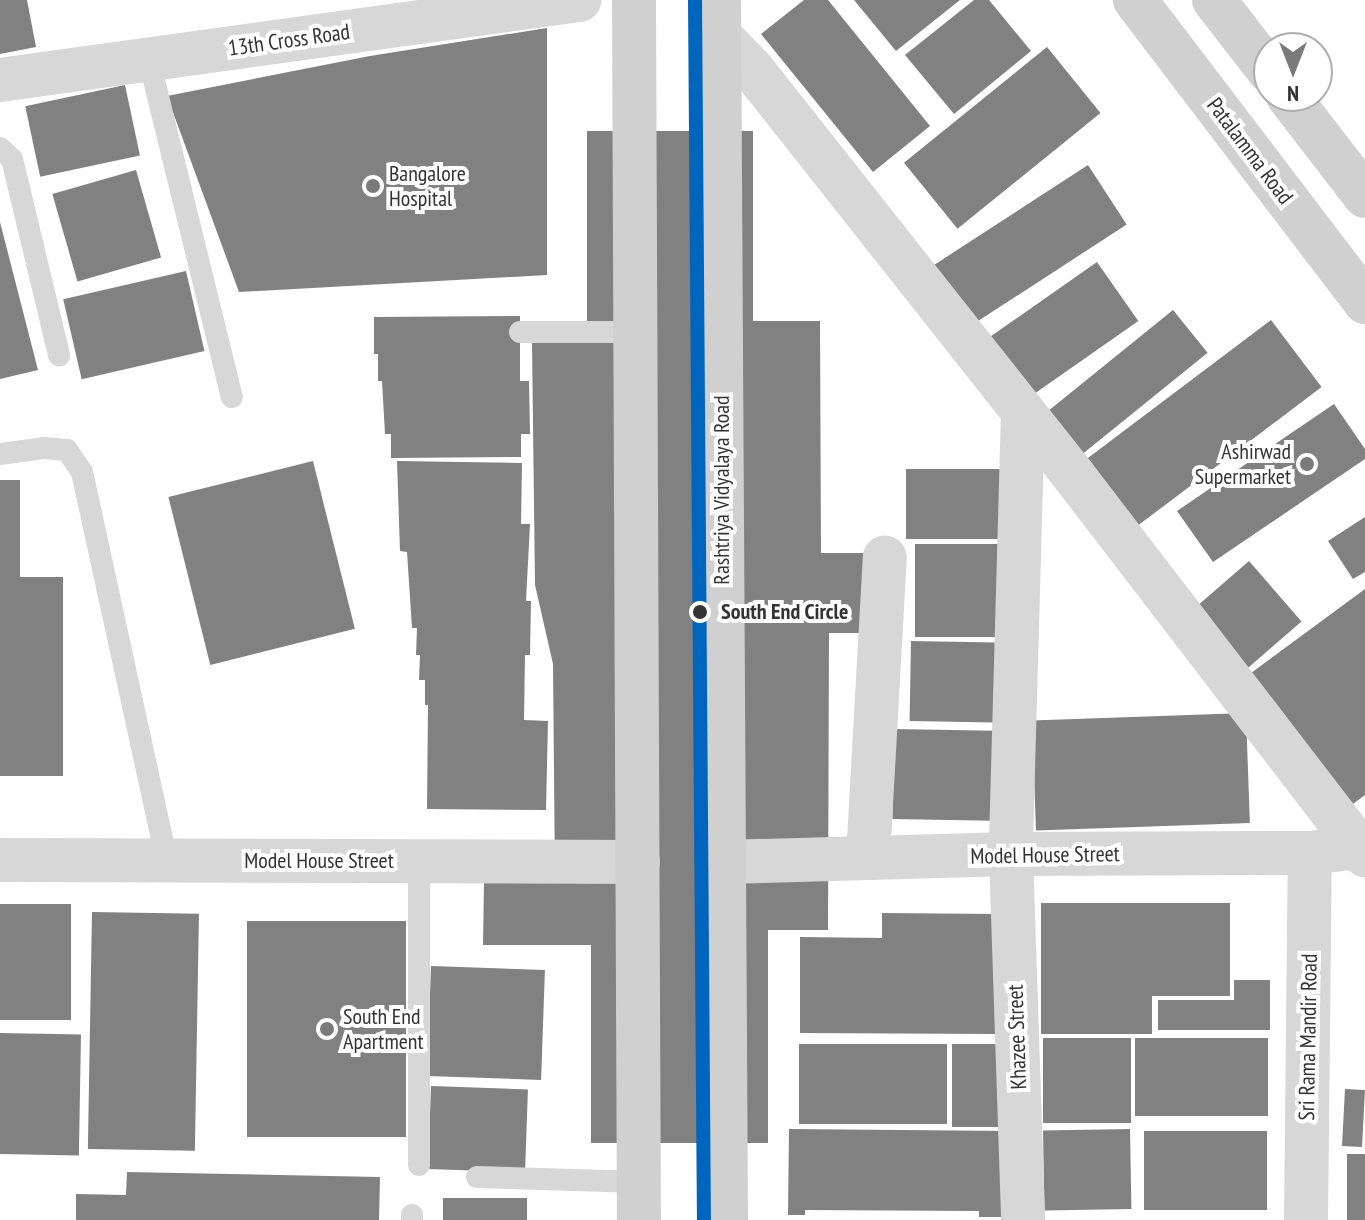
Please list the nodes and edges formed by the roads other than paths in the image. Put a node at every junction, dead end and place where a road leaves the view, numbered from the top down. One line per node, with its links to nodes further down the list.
1 (579, 0): 7 (street, 13th Cross Road)
2 (634, 0): 14 (main road)
3 (1135, 0): 12 (main road, Patalamma Road)
4 (1214, 0): 6 (main road)
5 (719, 17): 17 (street); 28 (main road, Rashtriya Vidyalaya Road)
6 (1253, 50)
7 (149, 60): 8 (street, 13th Cross Road); 16 (lane)
8 (0, 80)
9 (1300, 112): 11 (main road)
10 (0, 148): 15 (lane)
11 (1365, 196)
12 (1365, 302)
13 (520, 332): 14 (lane)
14 (636, 332): 27 (main road)
15 (59, 355)
16 (232, 397)
17 (1023, 412): 20 (street); 22 (street, Khazee Street)
18 (0, 454): 25 (lane)
19 (885, 557): 23 (street)
20 (1363, 848): 21 (street, Model House Street)
21 (1310, 853): 22 (street, Model House Street); 34 (street, Sri Rama Mandir Road)
22 (1011, 854): 23 (street, Model House Street); 33 (street, Khazee Street)
23 (868, 858): 28 (street, Model House Street)
24 (0, 860): 25 (street, Model House Street)
25 (167, 861): 26 (street, Model House Street)
26 (419, 861): 27 (street, Model House Street); 29 (lane)
27 (638, 862): 31 (main road)
28 (724, 862): 32 (main road, Rashtriya Vidyalaya Road)
29 (419, 1165)
30 (477, 1177): 31 (lane)
31 (639, 1201)
32 (726, 1220)
33 (1023, 1220)
34 (1306, 1220)

